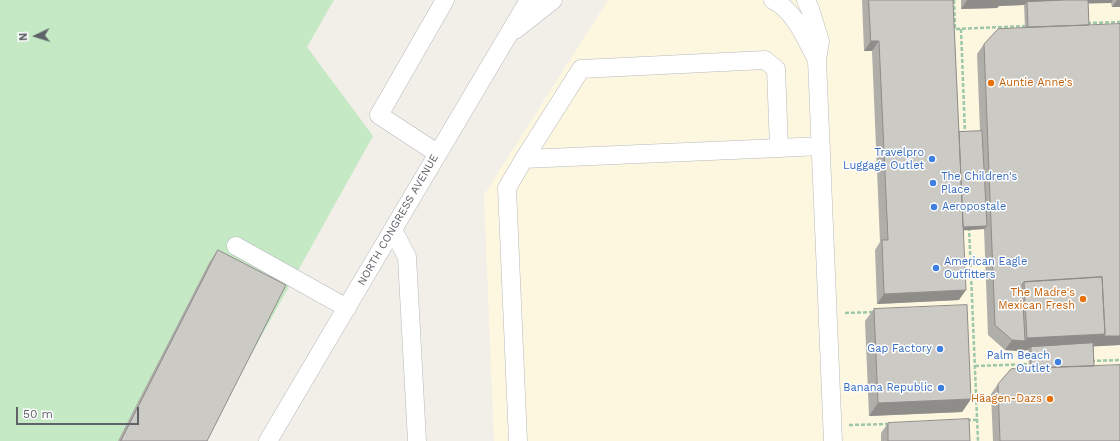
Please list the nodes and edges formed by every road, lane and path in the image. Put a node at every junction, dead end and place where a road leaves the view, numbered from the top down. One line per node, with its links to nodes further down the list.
1 (445, 0): 16 (street)
2 (528, 0): 11 (street, NORTH CONGRESS AVENUE)
3 (553, 0): 11 (street)
4 (773, 0): 12 (street)
5 (806, 0): 12 (street)
6 (954, 0): 10 (path)
7 (1120, 22): 8 (path)
8 (1080, 24)
9 (1032, 26): 10 (path)
10 (960, 28): 13 (path)
11 (507, 36): 16 (street, NORTH CONGRESS AVENUE)
12 (817, 60): 14 (street)
13 (965, 140)
14 (821, 146): 15 (street); 35 (street)
15 (779, 148): 17 (street); 17 (street)
16 (437, 153): 19 (street, NORTH CONGRESS AVENUE)
17 (524, 159): 34 (street)
18 (968, 220): 27 (path)
19 (393, 230): 21 (street, NORTH CONGRESS AVENUE); 33 (street)
20 (236, 246): 21 (street)
21 (347, 308): 32 (street, NORTH CONGRESS AVENUE)
22 (881, 312): 23 (path)
23 (842, 313)
24 (1120, 360): 25 (path)
25 (1089, 361)
26 (1036, 363): 27 (path)
27 (975, 366): 29 (path)
28 (961, 420): 29 (path)
29 (977, 420): 36 (path)
30 (893, 424): 31 (path)
31 (847, 426)
32 (268, 441)
33 (417, 441)
34 (518, 441)
35 (833, 441)
36 (978, 441)

